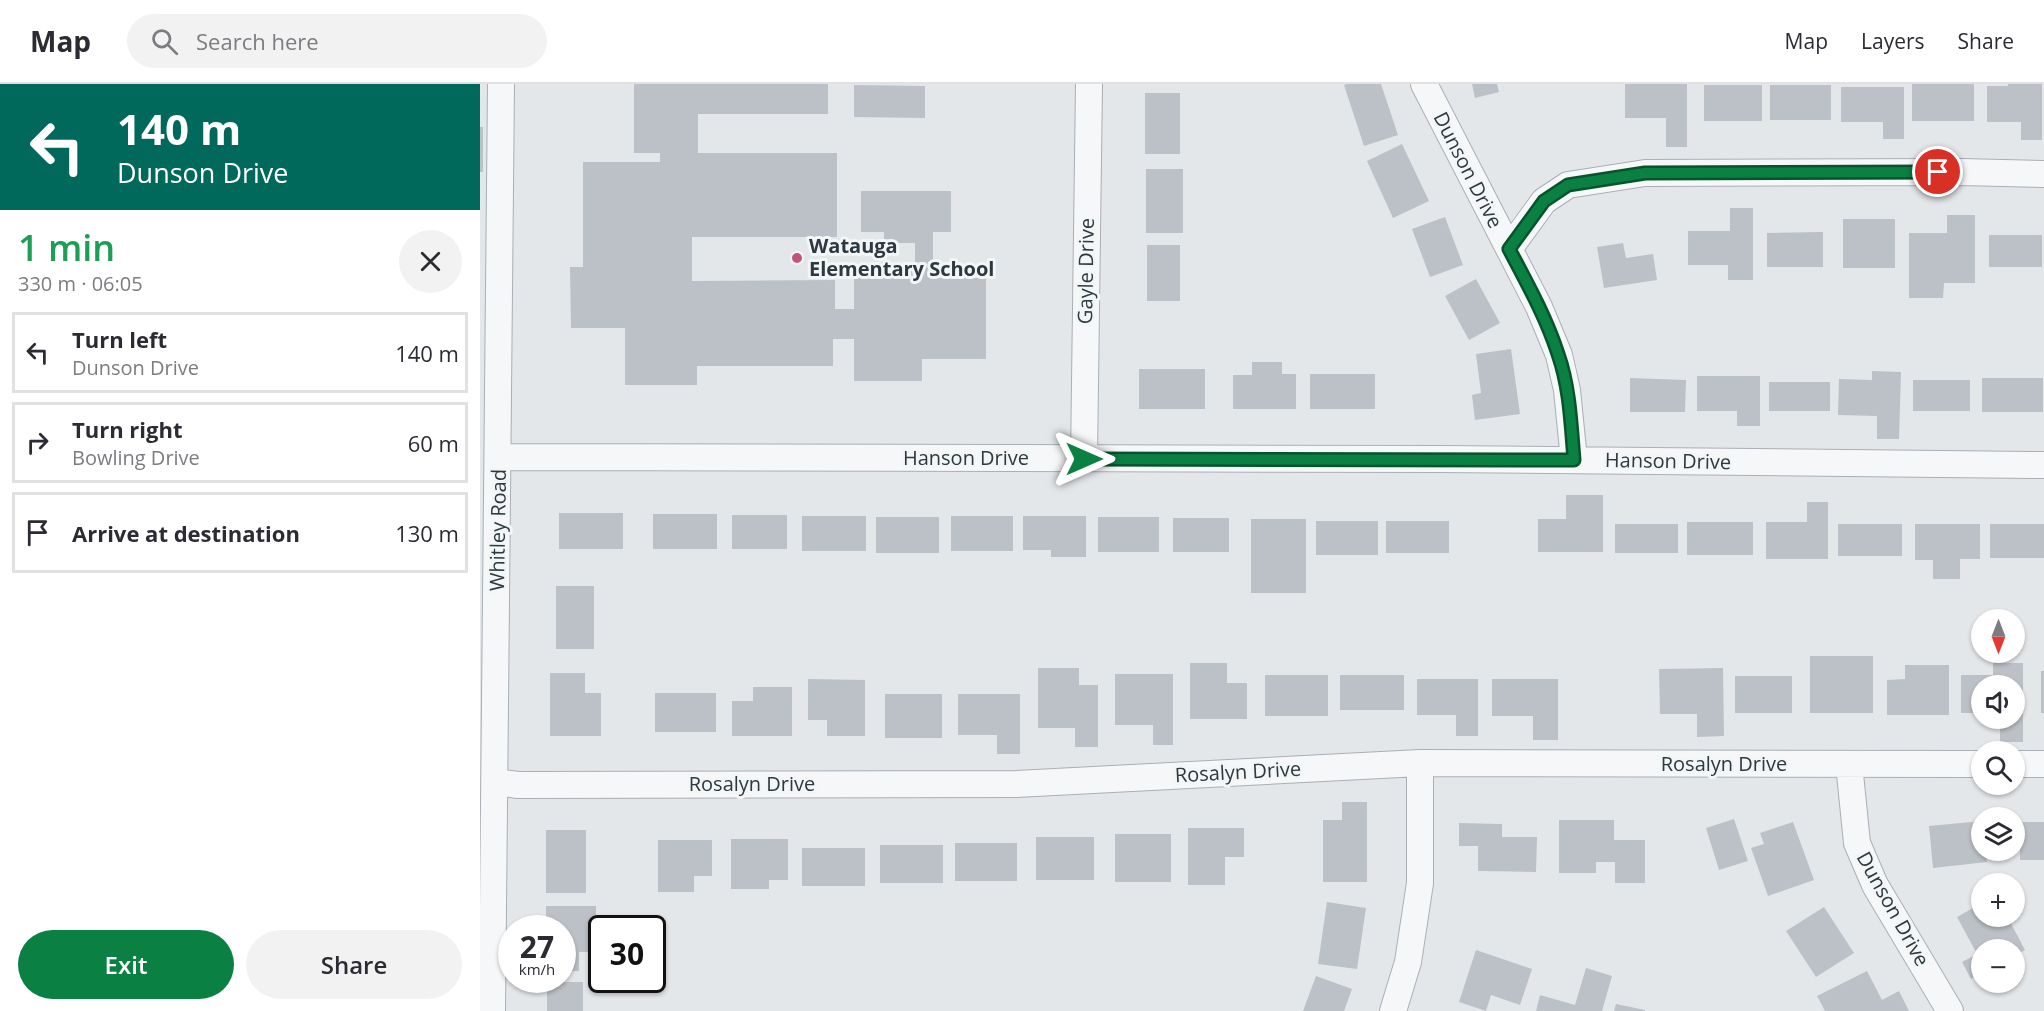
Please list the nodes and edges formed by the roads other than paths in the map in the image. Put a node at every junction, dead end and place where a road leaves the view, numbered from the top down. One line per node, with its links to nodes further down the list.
1 (501, 84): 5 (street, Whitley Road)
2 (1089, 84): 8 (street, Gayle Drive)
3 (1424, 84): 6 (street, Dunson Drive)
4 (2044, 174): 6 (street)
5 (490, 227): 7 (street, Whitley Road)
6 (1509, 249): 9 (street, Dunson Drive)
7 (499, 457): 8 (street, Hanson Drive); 11 (street, Whitley Road)
8 (1084, 459): 9 (street, Hanson Drive)
9 (1574, 460): 10 (street, Hanson Drive)
10 (2044, 465)
11 (489, 552): 17 (street, Whitley Road)
12 (1420, 763): 16 (street, Rosalyn Drive); 17 (street, Rosalyn Drive); 20 (street)
13 (1971, 764): 16 (street, Rosalyn Drive)
14 (2025, 764): 15 (street)
15 (2044, 764)
16 (1849, 765): 21 (street, Dunson Drive)
17 (495, 782): 18 (street, Whitley Road)
18 (487, 863): 19 (street, Whitley Road)
19 (492, 1011)
20 (1393, 1011)
21 (1950, 1011)

